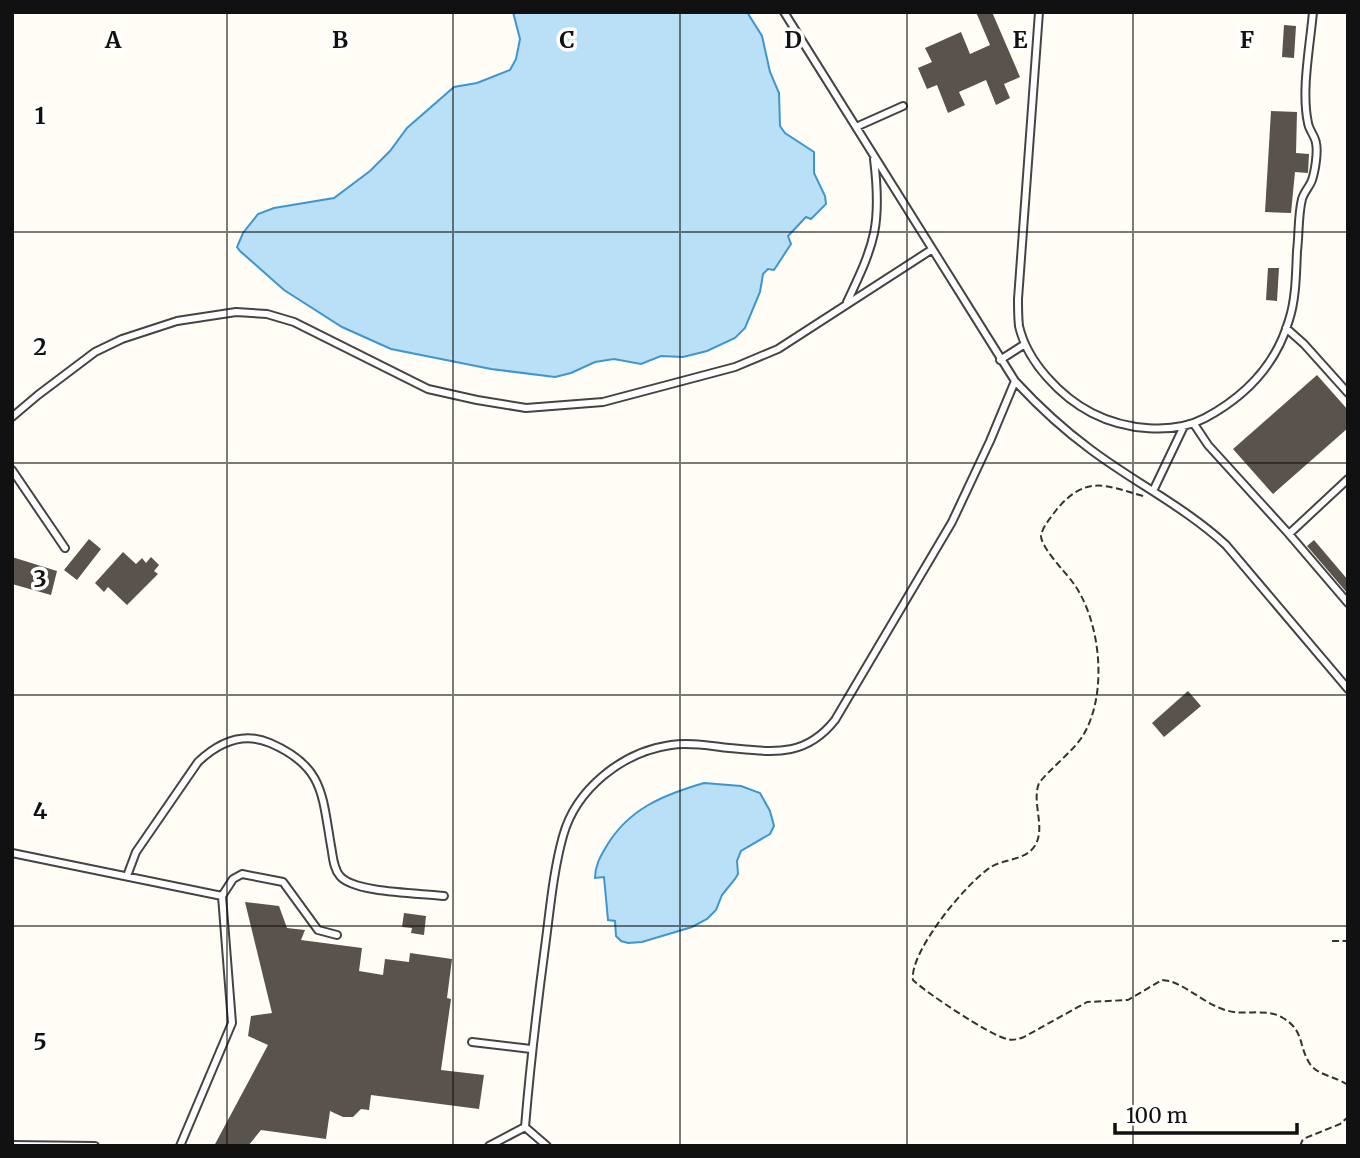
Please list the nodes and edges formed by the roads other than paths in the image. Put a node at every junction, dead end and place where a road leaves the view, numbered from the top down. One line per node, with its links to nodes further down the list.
1 (784, 12): 5 (lane)
2 (1039, 12): 10 (lane)
3 (1313, 12): 9 (lane)
4 (903, 106): 5 (lane)
5 (856, 127): 6 (lane)
6 (874, 157): 7 (lane); 8 (lane)
7 (931, 250): 8 (lane); 11 (lane)
8 (846, 304): 14 (lane)
9 (1286, 328): 13 (lane); 15 (lane)
10 (1025, 344): 11 (lane); 16 (lane)
11 (1000, 360): 12 (lane)
12 (1015, 381): 19 (lane); 30 (lane)
13 (1348, 393)
14 (12, 417)
15 (1194, 424): 16 (lane); 20 (lane)
16 (1184, 426): 19 (lane)
17 (12, 470): 21 (lane)
18 (1348, 479): 20 (lane)
19 (1153, 491): 23 (lane)
20 (1289, 534): 22 (lane)
21 (65, 548)
22 (1348, 603)
23 (1348, 689)
24 (12, 853): 25 (lane)
25 (127, 876): 26 (lane); 27 (lane)
26 (222, 896): 28 (lane); 34 (lane)
27 (444, 896)
28 (337, 935)
29 (472, 1042): 30 (lane)
30 (531, 1049): 31 (lane)
31 (526, 1127): 35 (lane); 36 (lane)
32 (12, 1145): 33 (lane)
33 (95, 1146)
34 (180, 1146)
35 (489, 1146)
36 (547, 1146)

